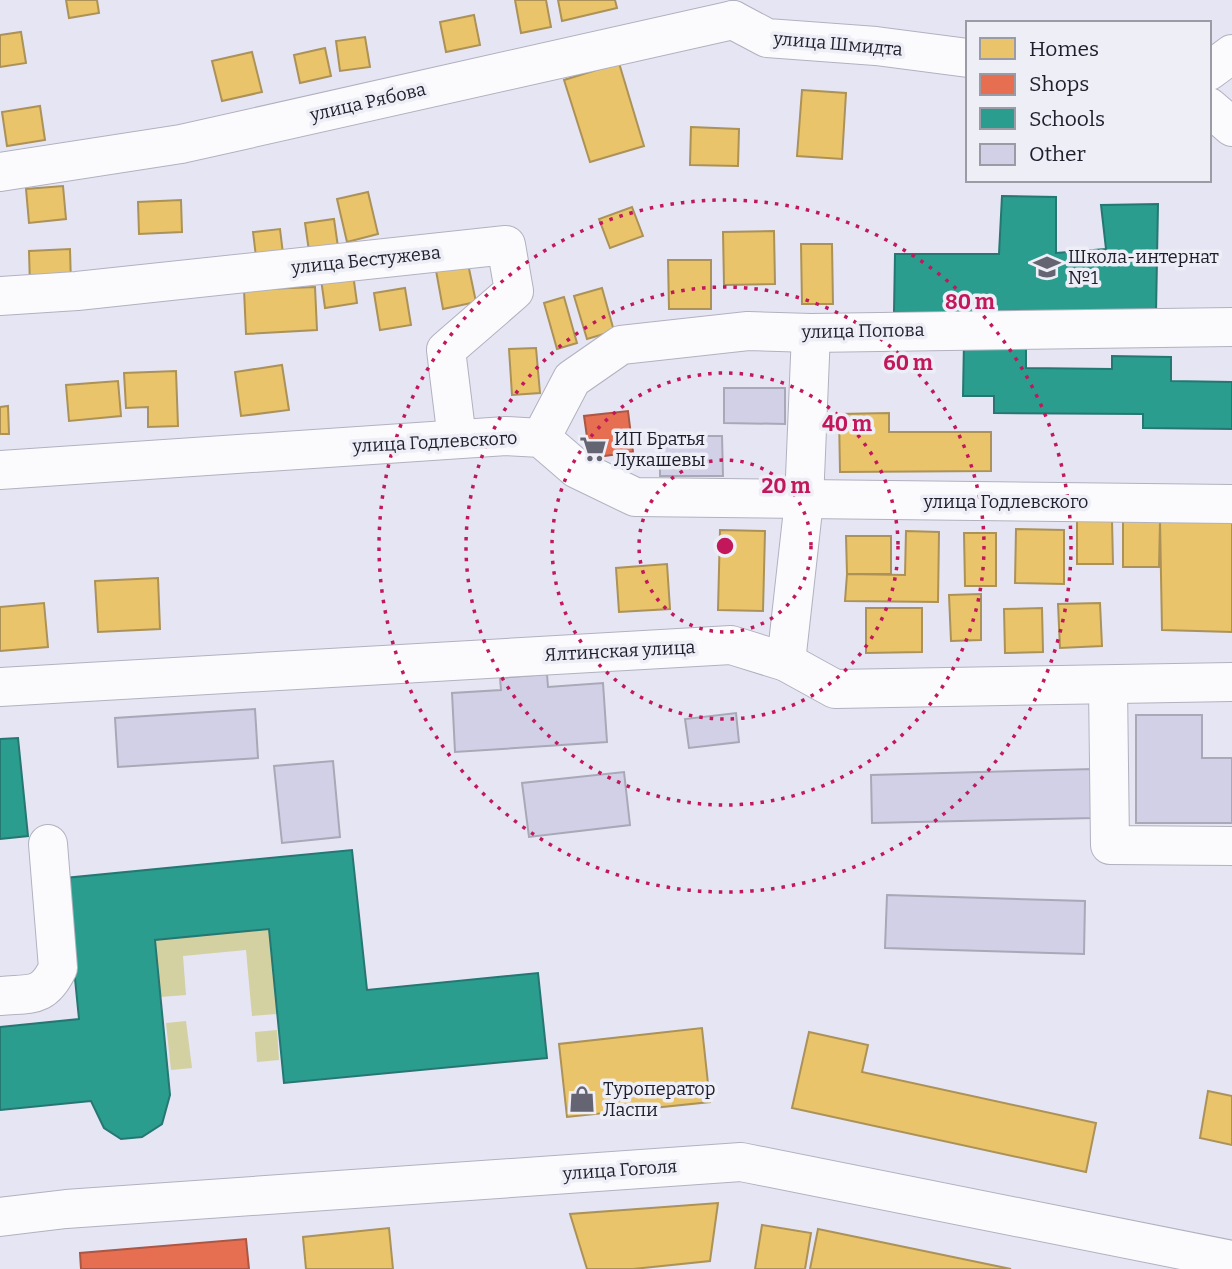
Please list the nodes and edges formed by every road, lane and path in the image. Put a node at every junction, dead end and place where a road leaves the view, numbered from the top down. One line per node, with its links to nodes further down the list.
1 (731, 10): 3 (street, улица Шмидта); 7 (street, улица Рябова)
2 (1232, 54): 4 (street)
3 (966, 58)
4 (1211, 70)
5 (1211, 109): 6 (street)
6 (1232, 127)
7 (0, 172)
8 (0, 296): 12 (street, улица Бестужева)
9 (1232, 327): 10 (street, улица Попова)
10 (811, 332): 11 (street, улица Попова); 14 (street)
11 (541, 438): 12 (street, улица Годлевского); 14 (street, улица Годлевского)
12 (457, 439): 13 (street, улица Годлевского)
13 (0, 470)
14 (804, 501): 15 (street, улица Годлевского); 16 (street)
15 (1232, 504)
16 (786, 662): 18 (street, Ялтинская улица); 19 (street, Ялтинская улица)
17 (1232, 682): 18 (street, Ялтинская улица)
18 (1108, 685): 21 (street)
19 (0, 687)
20 (48, 844): 22 (street)
21 (1232, 846)
22 (0, 996)
23 (0, 1216): 25 (street, улица Гоголя)
24 (1232, 1260): 25 (street, улица Гоголя)
25 (1193, 1261)

